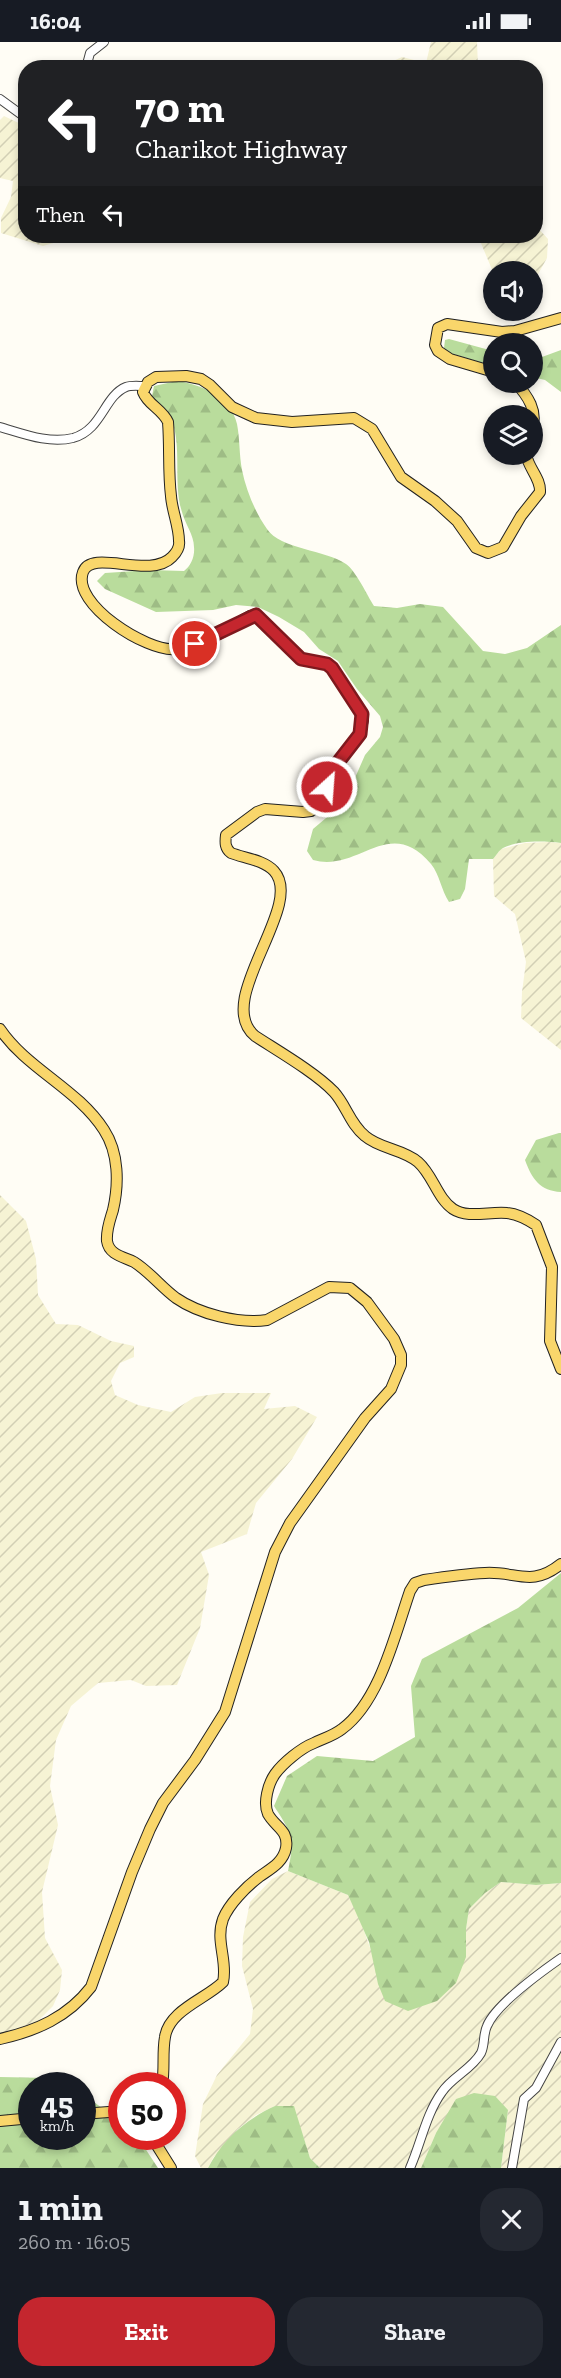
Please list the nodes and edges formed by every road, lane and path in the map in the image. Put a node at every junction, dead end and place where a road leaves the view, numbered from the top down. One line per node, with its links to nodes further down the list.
1 (104, 42): 2 (street)
2 (88, 60)
3 (0, 99): 4 (street)
4 (18, 112)
5 (561, 318): 6 (main road)
6 (483, 369)
7 (144, 386): 8 (street); 9 (main road); 11 (main road)
8 (0, 427)
9 (530, 465)
10 (0, 1029): 14 (main road)
11 (561, 1369)
12 (561, 1564): 16 (main road)
13 (561, 1958): 21 (street)
14 (0, 2039)
15 (561, 2042): 22 (street)
16 (163, 2072)
17 (18, 2119): 18 (main road)
18 (0, 2121)
19 (160, 2150): 20 (main road)
20 (171, 2168)
21 (410, 2168)
22 (512, 2168)

